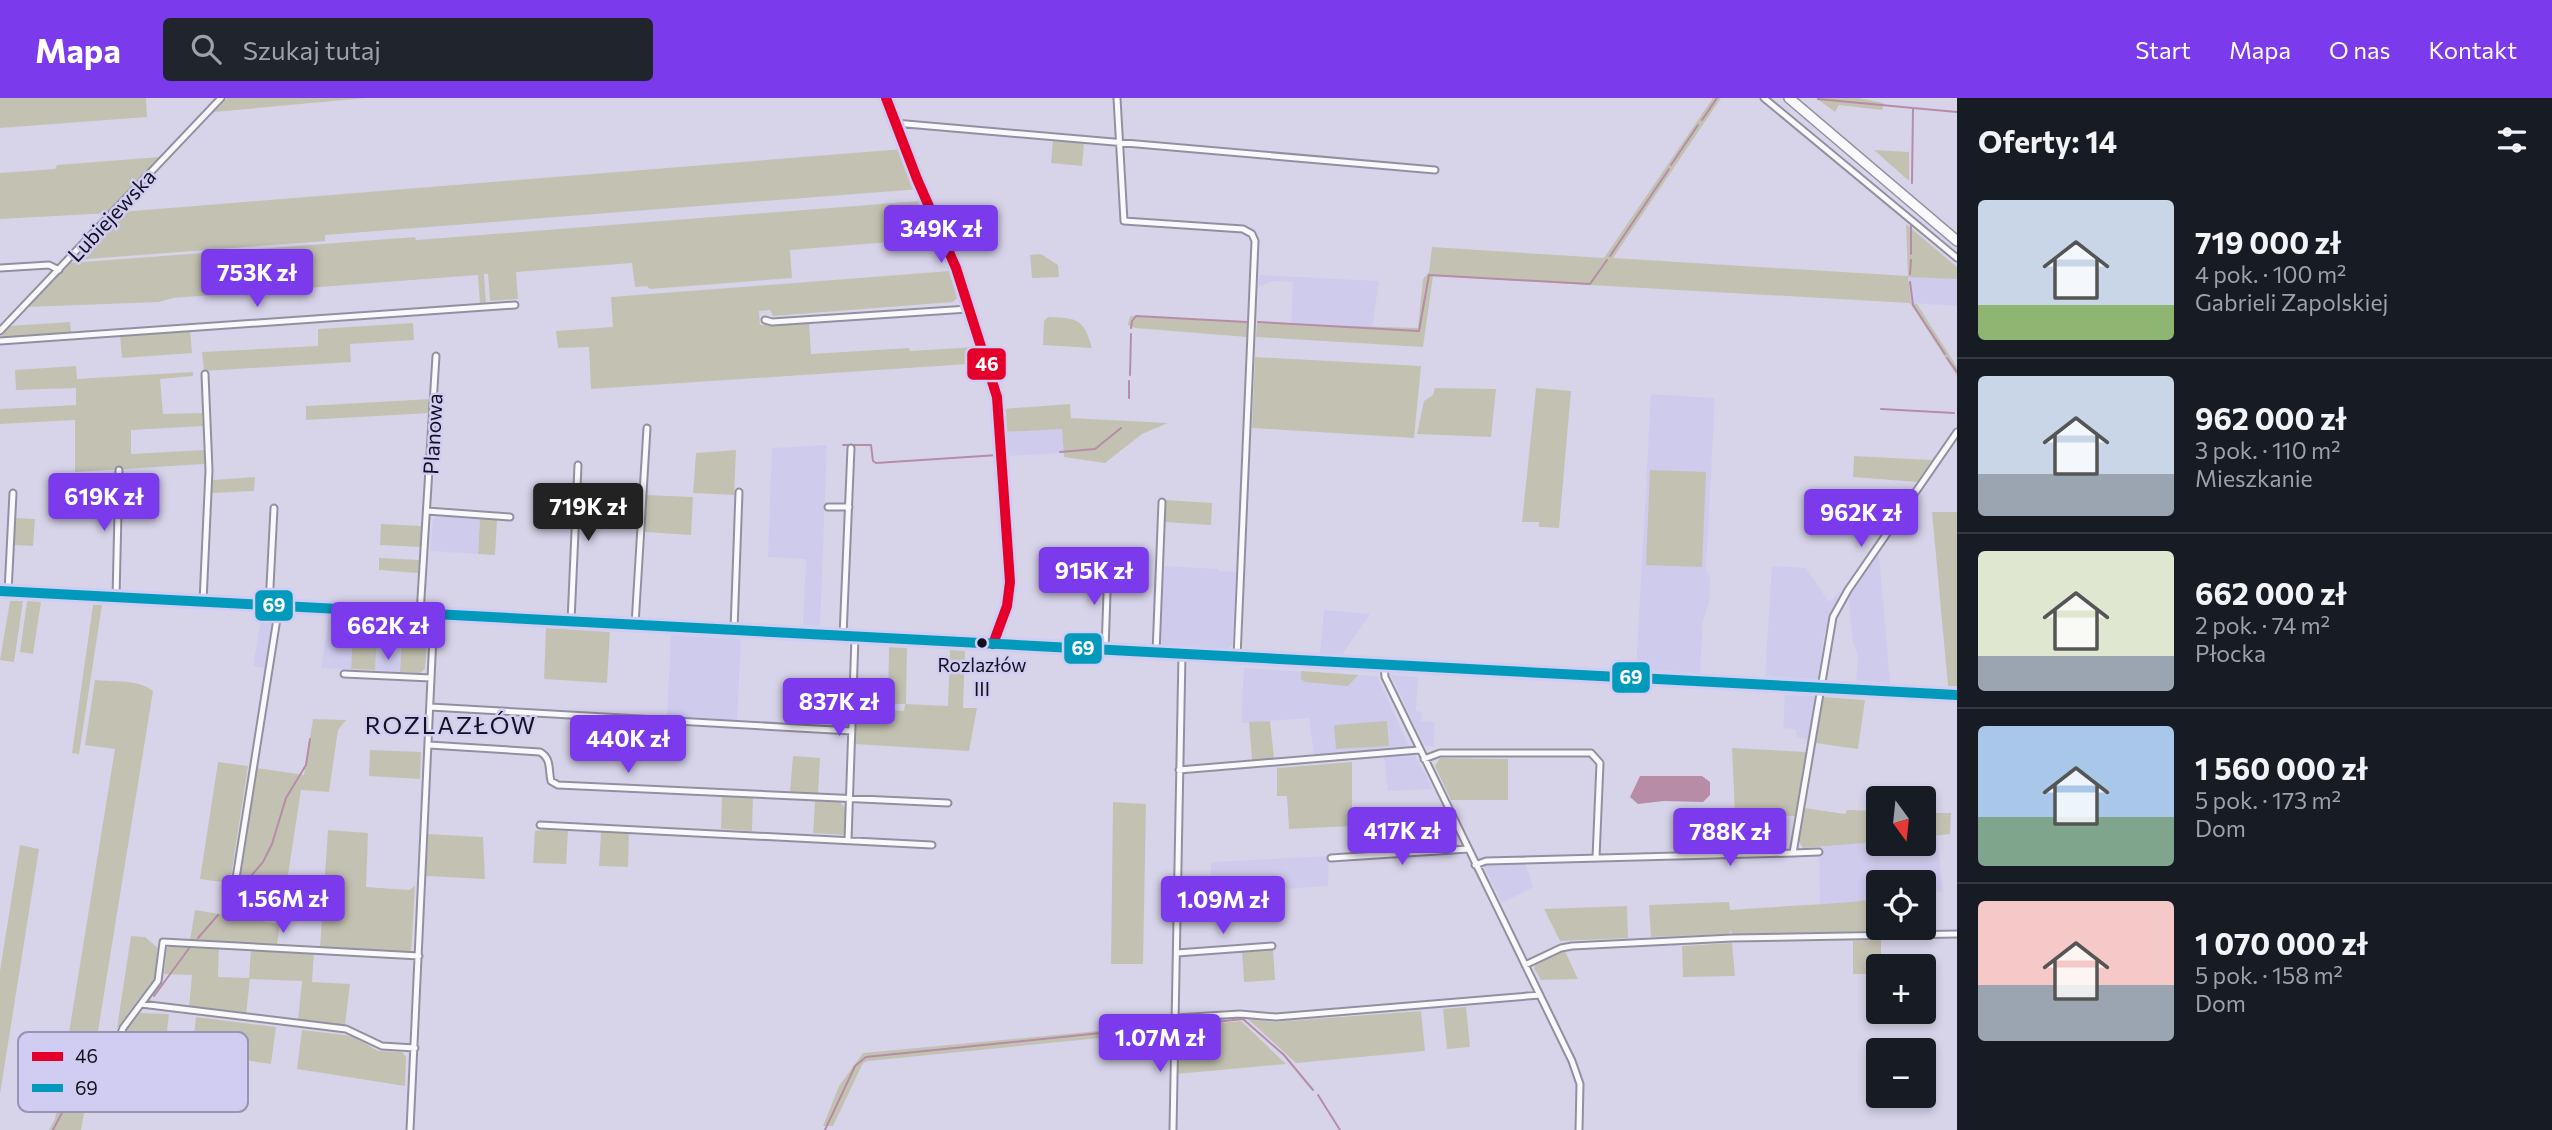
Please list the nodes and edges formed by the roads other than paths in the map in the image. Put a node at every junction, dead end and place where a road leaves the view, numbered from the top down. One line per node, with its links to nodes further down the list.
1 (221, 98): 12 (street, Lubiejewska)
2 (886, 98): 6 (street)
3 (1117, 98): 7 (street)
4 (1765, 98): 10 (street)
5 (1789, 98): 9 (main road)
6 (895, 123): 7 (street); 14 (street)
7 (1121, 142): 8 (street); 50 (street)
8 (1435, 170)
9 (1957, 241)
10 (1957, 258)
11 (0, 268): 12 (street)
12 (59, 270): 16 (street, Lubiejewska)
13 (515, 304): 17 (street)
14 (968, 309): 15 (street); 46 (street)
15 (765, 320)
16 (0, 331)
17 (0, 341)
18 (436, 356): 31 (street, Planowa)
19 (205, 374): 36 (street)
20 (647, 428): 42 (street)
21 (1957, 432): 54 (street)
22 (851, 448): 29 (street)
23 (578, 465): 41 (street)
24 (119, 470): 35 (street)
25 (739, 492): 43 (street)
26 (13, 494): 34 (street)
27 (1162, 502): 48 (street)
28 (828, 507): 29 (street)
29 (849, 507): 44 (street)
30 (274, 508): 37 (street)
31 (428, 511): 32 (street); 39 (street, Planowa)
32 (510, 517)
33 (1108, 565): 47 (street)
34 (4, 592): 35 (street)
35 (116, 598): 36 (street)
36 (203, 602): 37 (street)
37 (269, 606): 38 (street)
38 (279, 606): 39 (street); 73 (street)
39 (420, 614): 40 (street)
40 (435, 614): 41 (street); 53 (street)
41 (571, 621): 42 (street)
42 (635, 625): 43 (street)
43 (734, 630): 44 (street)
44 (843, 636): 45 (street)
45 (855, 637): 46 (street); 57 (street)
46 (993, 644): 47 (street)
47 (1105, 650): 48 (street)
48 (1156, 653): 49 (street)
49 (1182, 654): 50 (street); 61 (street)
50 (1237, 657): 51 (street)
51 (1384, 665): 54 (street); 59 (street)
52 (344, 674): 53 (street)
53 (431, 678): 56 (street)
54 (1821, 688): 55 (street); 69 (street)
55 (1957, 695)
56 (430, 707): 57 (street); 58 (street)
57 (852, 731): 62 (street)
58 (429, 745): 62 (street); 77 (street)
59 (1419, 750): 60 (street); 61 (street)
60 (1424, 759): 67 (street); 71 (street)
61 (1179, 770): 76 (street)
62 (849, 800): 63 (street); 65 (street)
63 (948, 803)
64 (540, 825): 65 (street)
65 (848, 841): 66 (street)
66 (932, 845)
67 (1468, 849): 70 (street); 72 (street)
68 (1819, 852): 69 (street)
69 (1793, 853): 71 (street)
70 (1331, 858)
71 (1596, 858): 72 (street)
72 (1475, 865): 78 (street)
73 (231, 910)
74 (1957, 934): 78 (street)
75 (1272, 946): 76 (street)
76 (1177, 953): 81 (street)
77 (419, 956): 80 (street); 83 (street)
78 (1525, 965): 79 (street)
79 (1540, 995): 81 (street); 86 (street)
80 (141, 1004): 82 (street); 83 (street)
81 (1176, 1018): 85 (street)
82 (122, 1032)
83 (415, 1048): 84 (street)
84 (410, 1130)
85 (1173, 1130)
86 (1579, 1130)

